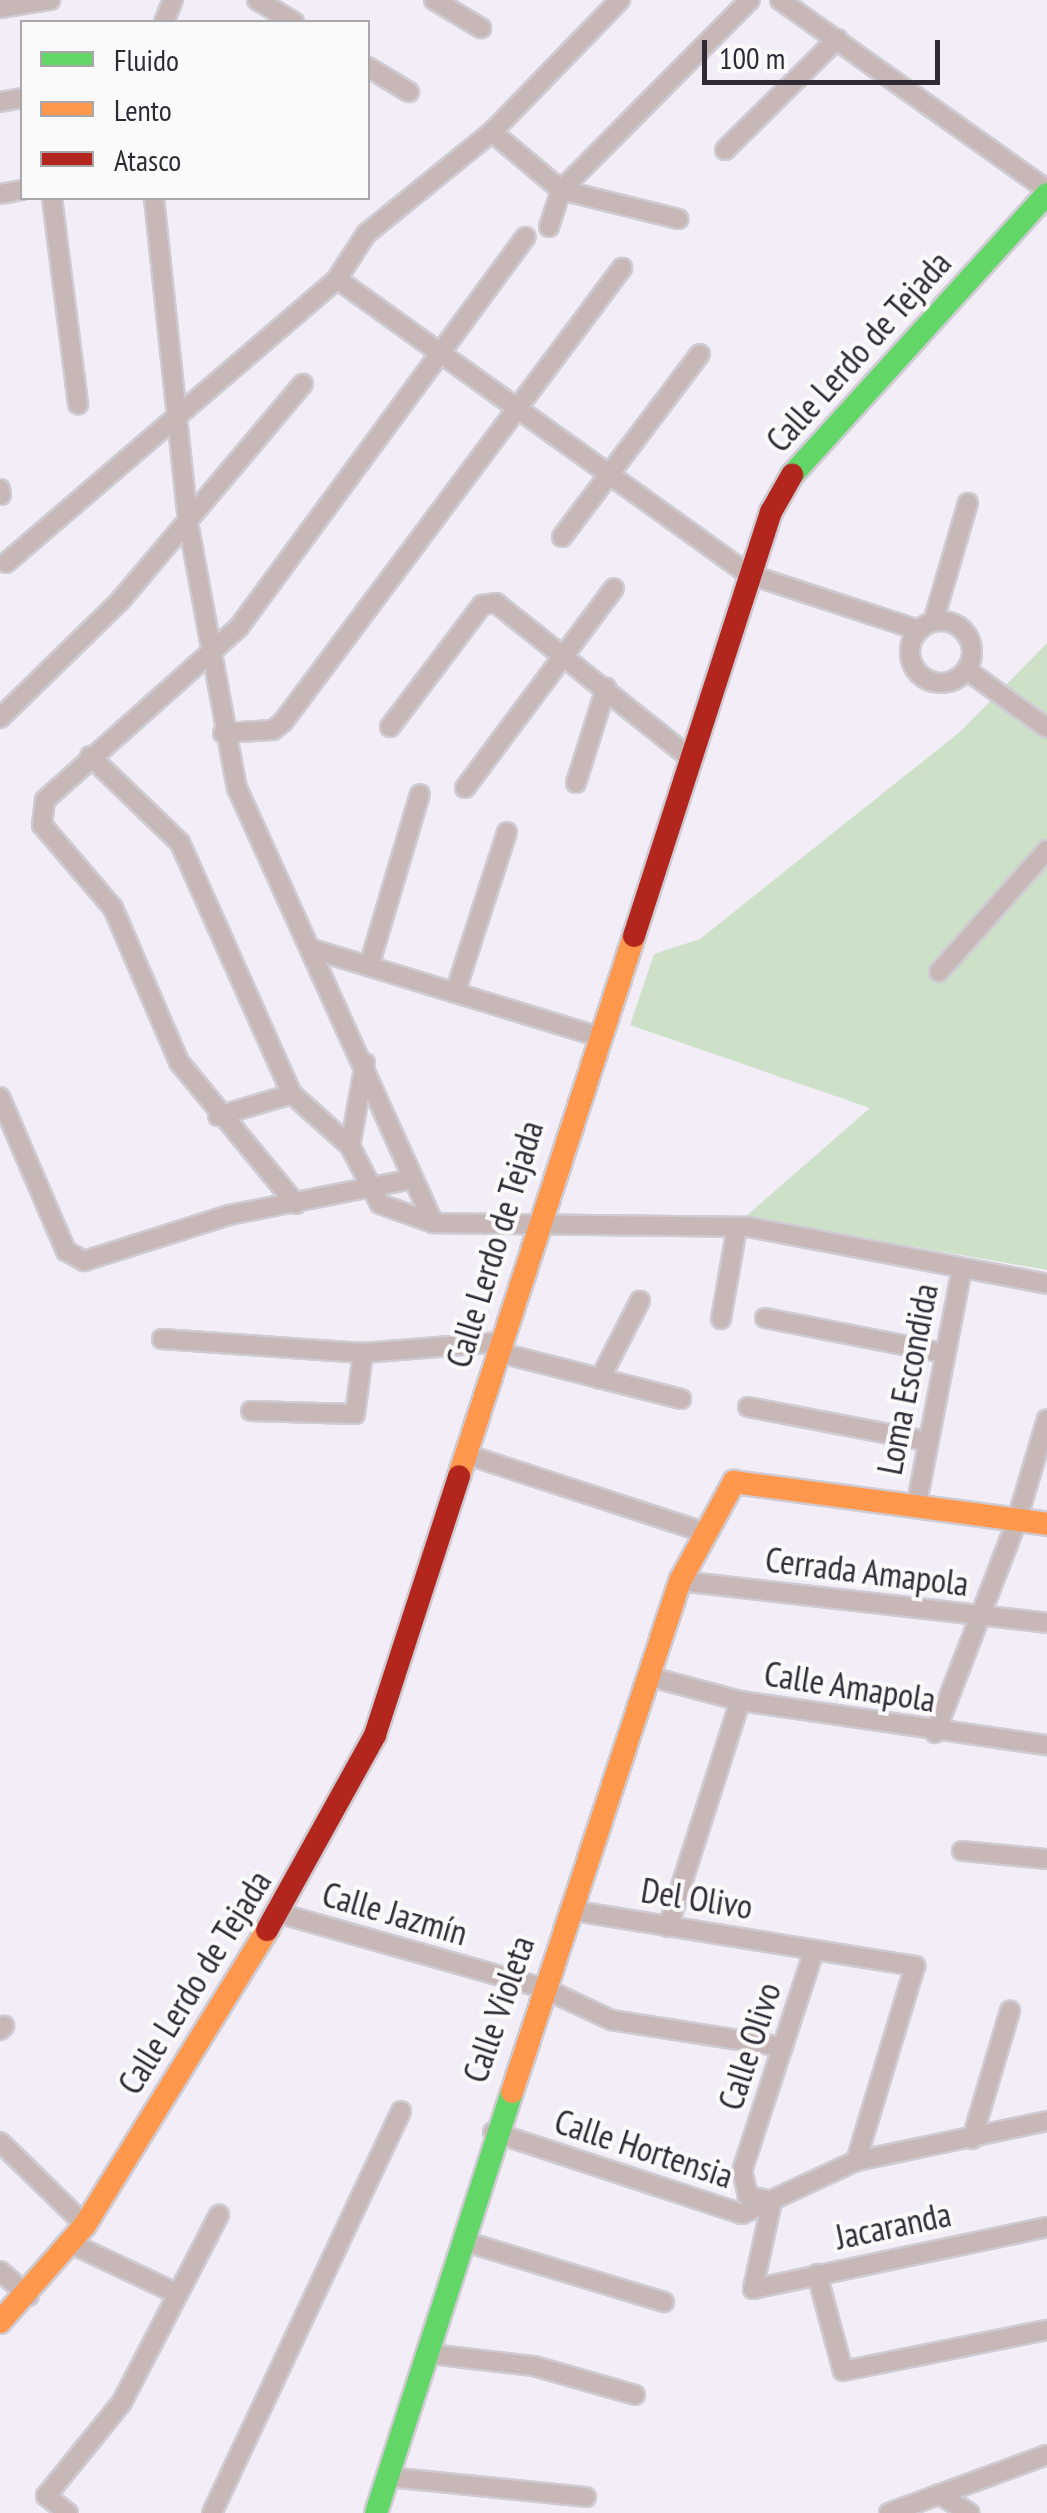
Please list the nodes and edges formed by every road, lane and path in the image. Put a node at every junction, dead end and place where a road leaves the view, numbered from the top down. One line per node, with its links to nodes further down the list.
1 (50, 0): 7 (street)
2 (257, 0): 8 (street)
3 (434, 0): 9 (street)
4 (620, 0): 13 (street)
5 (750, 0): 15 (street)
6 (780, 0): 10 (street)
7 (0, 8)
8 (291, 20)
9 (481, 28)
10 (836, 39): 14 (street); 16 (street)
11 (370, 68): 12 (street)
12 (409, 92)
13 (492, 132): 15 (street); 23 (street)
14 (726, 150)
15 (561, 190): 19 (street); 20 (street)
16 (1047, 192): 35 (main road, Calle Lerdo de Tejada)
17 (52, 200): 27 (street)
18 (154, 200): 29 (street)
19 (678, 219)
20 (549, 227)
21 (526, 237): 25 (street)
22 (622, 268): 28 (street)
23 (337, 279): 25 (street); 29 (street)
24 (700, 354): 30 (street)
25 (439, 355): 28 (street); 39 (street)
26 (303, 384): 32 (street)
27 (78, 404)
28 (516, 410): 30 (street); 46 (street)
29 (174, 420): 32 (street); 34 (street)
30 (608, 477): 33 (street); 35 (street)
31 (968, 504): 37 (street)
32 (188, 522): 39 (street); 43 (street)
33 (562, 537)
34 (6, 563)
35 (748, 574): 38 (street); 48 (main road, Calle Lerdo de Tejada)
36 (614, 588): 40 (street)
37 (934, 619): 38 (street); 41 (street)
38 (915, 630): 41 (street)
39 (208, 646): 46 (street); 47 (street)
40 (561, 651): 42 (street); 44 (street); 50 (street)
41 (968, 671): 45 (street)
42 (606, 688): 48 (street); 49 (street)
43 (0, 718)
44 (390, 726)
45 (1047, 728)
46 (223, 733): 54 (street)
47 (90, 756): 60 (street); 62 (street)
48 (688, 756): 58 (main road, Calle Lerdo de Tejada)
49 (576, 782)
50 (466, 788)
51 (420, 794): 55 (street)
52 (507, 832): 57 (street)
53 (1047, 850): 56 (street)
54 (312, 948): 55 (street); 59 (street)
55 (369, 966): 57 (street)
56 (939, 972)
57 (456, 992): 58 (street)
58 (597, 1036): 69 (main road, Calle Lerdo de Tejada)
59 (365, 1063): 63 (street); 64 (street)
60 (292, 1094): 62 (street); 63 (street)
61 (0, 1097): 66 (street)
62 (218, 1116): 66 (street)
63 (350, 1146): 65 (street)
64 (412, 1179): 65 (street); 67 (street)
65 (369, 1188): 66 (street); 67 (street)
66 (296, 1204)
67 (432, 1223): 69 (street)
68 (737, 1228): 69 (street); 70 (street); 74 (street)
69 (535, 1230): 76 (main road, Calle Lerdo de Tejada)
70 (962, 1268): 71 (street); 78 (street, Loma Escondida)
71 (1047, 1284)
72 (640, 1301): 79 (street)
73 (765, 1318): 78 (street)
74 (720, 1319)
75 (162, 1339): 77 (street)
76 (499, 1347): 77 (street); 79 (street); 85 (main road, Calle Lerdo de Tejada)
77 (364, 1353): 82 (street)
78 (944, 1353): 84 (street, Loma Escondida)
79 (600, 1378): 80 (street)
80 (681, 1399)
81 (748, 1407): 84 (street)
82 (251, 1410)
83 (1046, 1425): 87 (street)
84 (927, 1441): 86 (street, Loma Escondida)
85 (464, 1454): 89 (street); 100 (main road, Calle Lerdo de Tejada)
86 (917, 1502): 87 (main road); 89 (main road, Calle Violeta)
87 (1017, 1520): 88 (main road); 91 (street)
88 (1047, 1524)
89 (703, 1532): 90 (main road, Calle Violeta)
90 (680, 1580): 91 (street, Cerrada Amapola); 93 (main road, Calle Violeta)
91 (979, 1617): 92 (street, Cerrada Amapola); 95 (street)
92 (1047, 1623)
93 (647, 1676): 94 (street, Calle Amapola); 99 (main road, Calle Violeta)
94 (740, 1702): 95 (street, Calle Amapola); 101 (street)
95 (934, 1732): 96 (street, Calle Amapola)
96 (1047, 1745)
97 (962, 1851): 98 (street)
98 (1047, 1859)
99 (569, 1910): 101 (street, Del Olivo); 103 (main road, Calle Violeta)
100 (278, 1914): 103 (street, Calle Jazmín); 115 (main road, Calle Lerdo de Tejada)
101 (668, 1927): 102 (street, Del Olivo)
102 (814, 1951): 105 (street, Calle Olivo); 111 (street, Del Olivo)
103 (542, 1988): 105 (street, Calle Jazmín); 108 (main road, Calle Violeta)
104 (1010, 2010): 109 (street)
105 (783, 2047): 112 (street, Calle Olivo)
106 (400, 2110): 131 (street)
107 (1047, 2121): 109 (street, Calle Hortensia)
108 (494, 2132): 112 (street, Calle Hortensia); 116 (main road, Calle Violeta)
109 (972, 2138): 111 (street, Calle Hortensia)
110 (0, 2142): 115 (street)
111 (856, 2161): 112 (street, Calle Hortensia)
112 (772, 2201): 118 (street, Jacaranda)
113 (219, 2216): 119 (street)
114 (1047, 2226): 118 (street, Jacaranda)
115 (78, 2234): 119 (street); 120 (main road, Calle Lerdo de Tejada)
116 (463, 2241): 121 (street); 124 (main road, Calle Violeta)
117 (0, 2271): 120 (street)
118 (816, 2274): 123 (street)
119 (178, 2294): 130 (street)
120 (28, 2296): 122 (main road, Calle Lerdo de Tejada)
121 (664, 2302)
122 (0, 2322)
123 (1047, 2330)
124 (430, 2354): 125 (street); 127 (main road, Calle Violeta)
125 (635, 2395)
126 (1047, 2455): 128 (street)
127 (389, 2477): 129 (street); 132 (main road, Calle Violeta)
128 (939, 2494): 133 (street); 134 (street)
129 (586, 2497)
130 (68, 2513)
131 (212, 2513)
132 (376, 2513)
133 (889, 2513)
134 (969, 2513)

